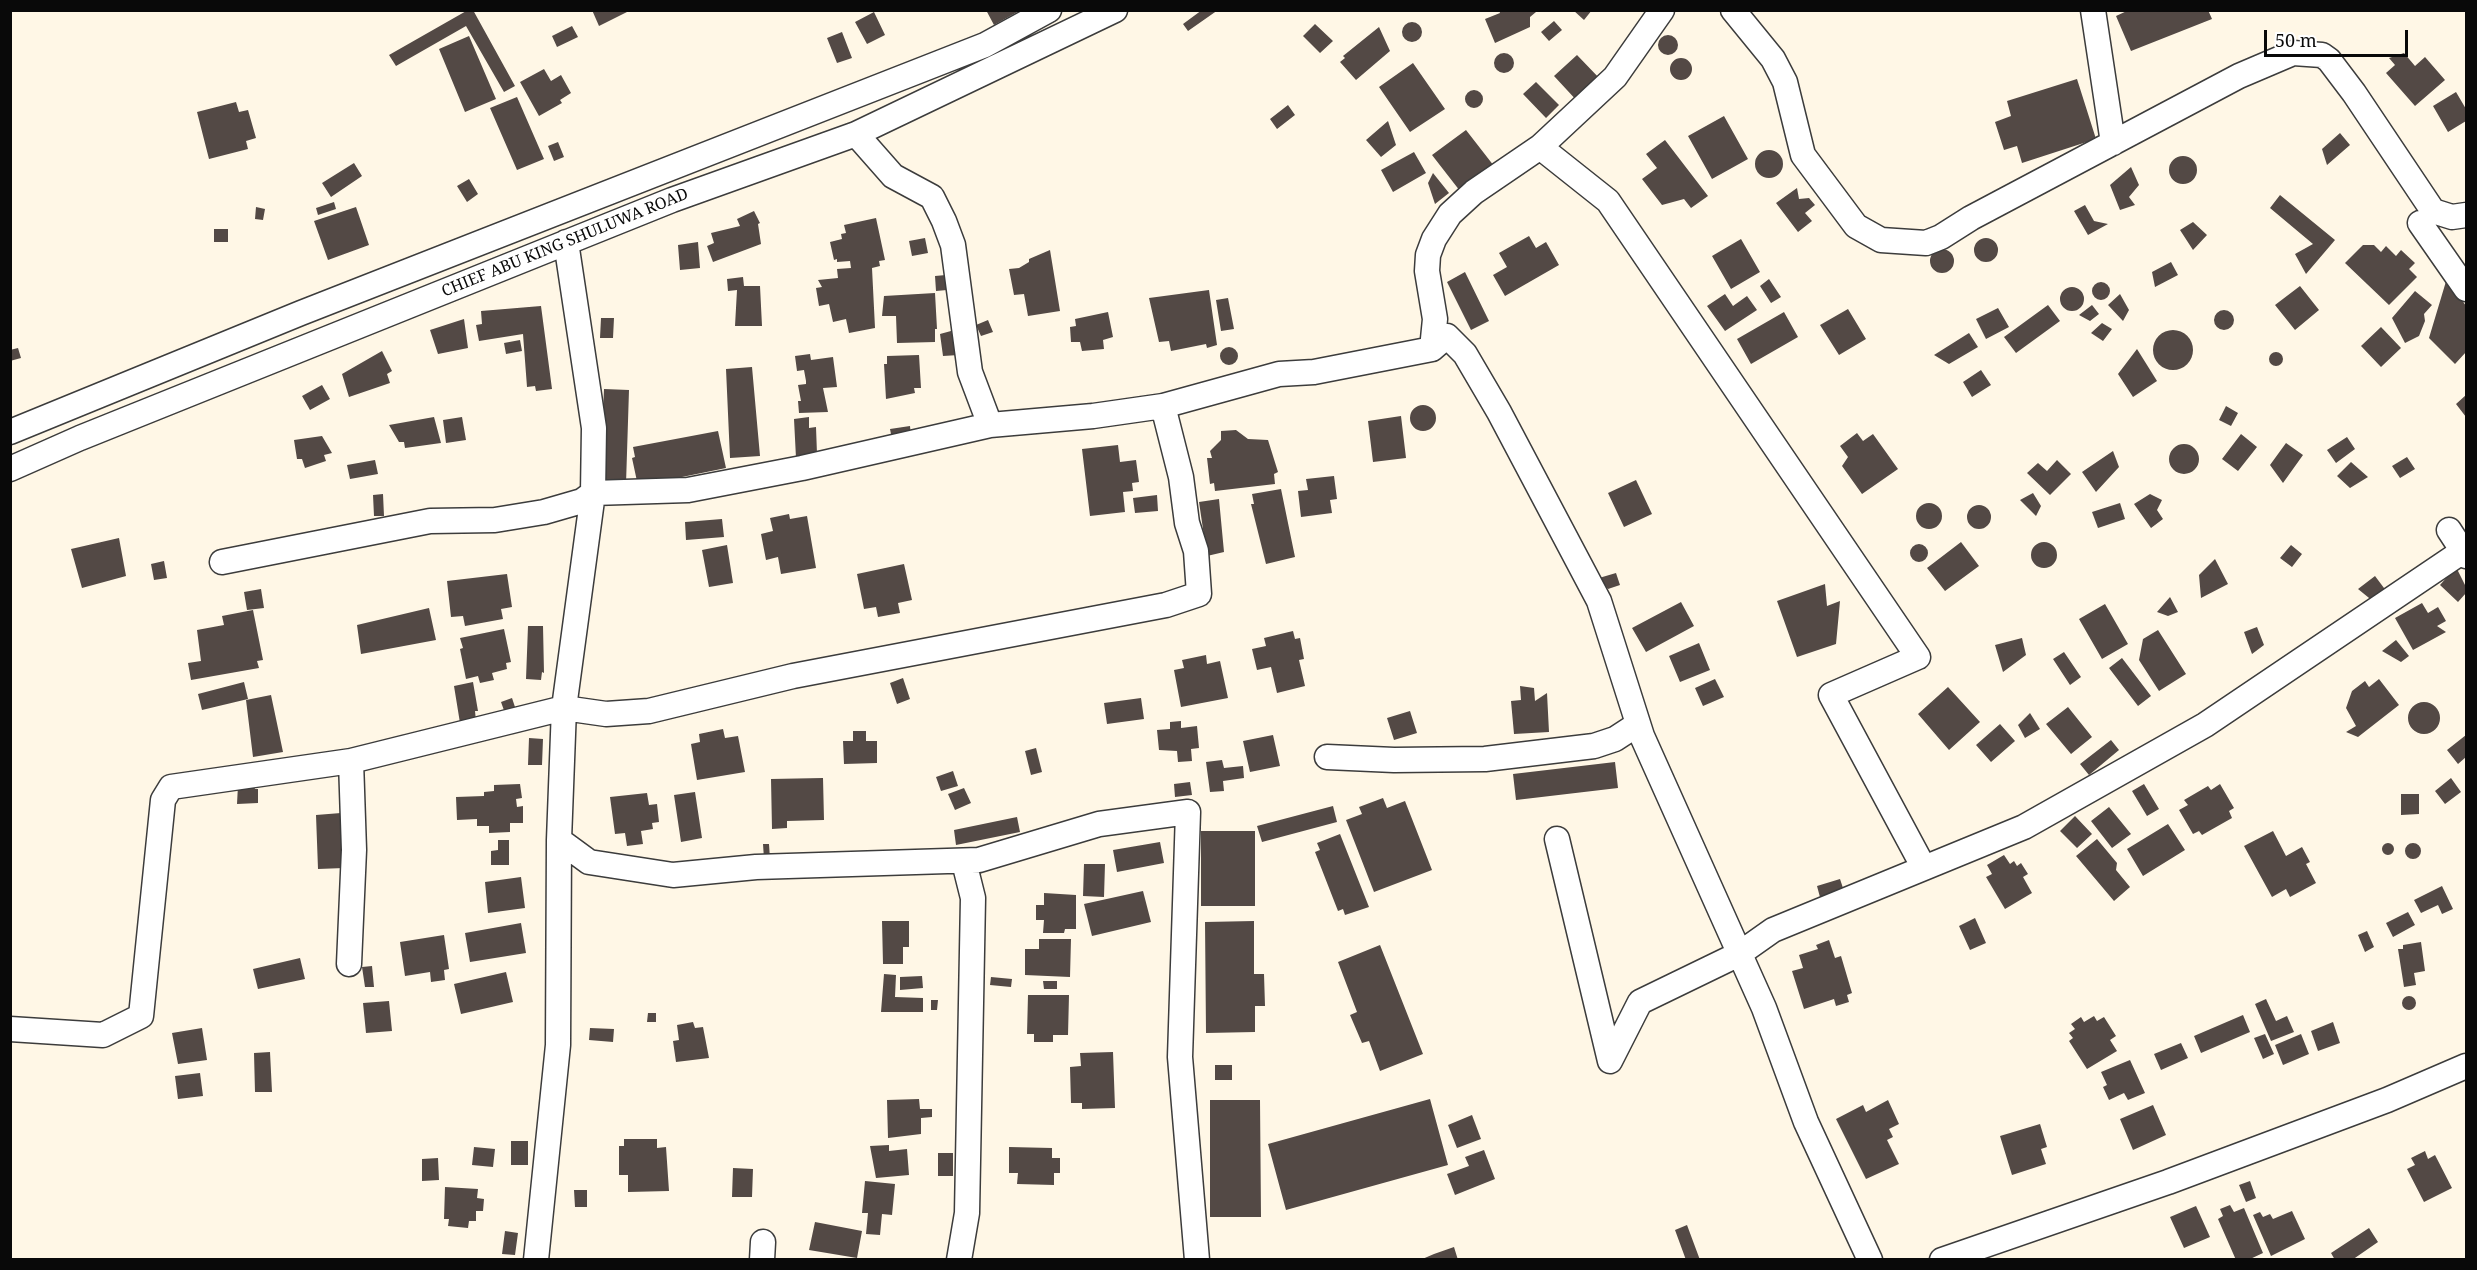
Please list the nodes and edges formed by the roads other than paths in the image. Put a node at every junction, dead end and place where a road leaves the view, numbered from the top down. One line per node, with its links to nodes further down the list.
1 (1049, 10): 9 (street)
2 (1115, 10): 6 (street, CHIEF ABU KING SHULUWA ROAD)
3 (1662, 10): 8 (street)
4 (1733, 10): 7 (street)
5 (2093, 10): 7 (street)
6 (856, 134): 10 (street, CHIEF ABU KING SHULUWA ROAD); 17 (street)
7 (2113, 143): 11 (street)
8 (1540, 147): 15 (street); 31 (street)
9 (660, 172): 10 (street); 18 (street)
10 (672, 200): 13 (street, CHIEF ABU KING SHULUWA ROAD)
11 (2466, 215)
12 (2420, 223): 14 (street)
13 (566, 242): 19 (street, CHIEF ABU KING SHULUWA ROAD); 20 (street)
14 (2466, 289)
15 (1438, 335): 16 (street); 25 (street)
16 (1163, 406): 17 (street); 24 (street)
17 (990, 425): 20 (street)
18 (10, 432)
19 (10, 469)
20 (593, 493): 23 (street); 24 (street)
21 (2450, 530): 22 (street)
22 (2465, 553): 31 (street)
23 (222, 562)
24 (564, 708): 27 (street); 29 (street)
25 (1638, 724): 26 (street); 32 (street)
26 (1327, 757)
27 (351, 760): 33 (street); 34 (street)
28 (1557, 839): 32 (street)
29 (560, 840): 30 (street); 36 (street)
30 (964, 862): 37 (street); 38 (street)
31 (1924, 868): 32 (street)
32 (1739, 954): 39 (street)
33 (349, 964)
34 (10, 1029)
35 (2466, 1066): 40 (street)
36 (536, 1260)
37 (958, 1260)
38 (1197, 1260)
39 (1870, 1260)
40 (1942, 1260)

